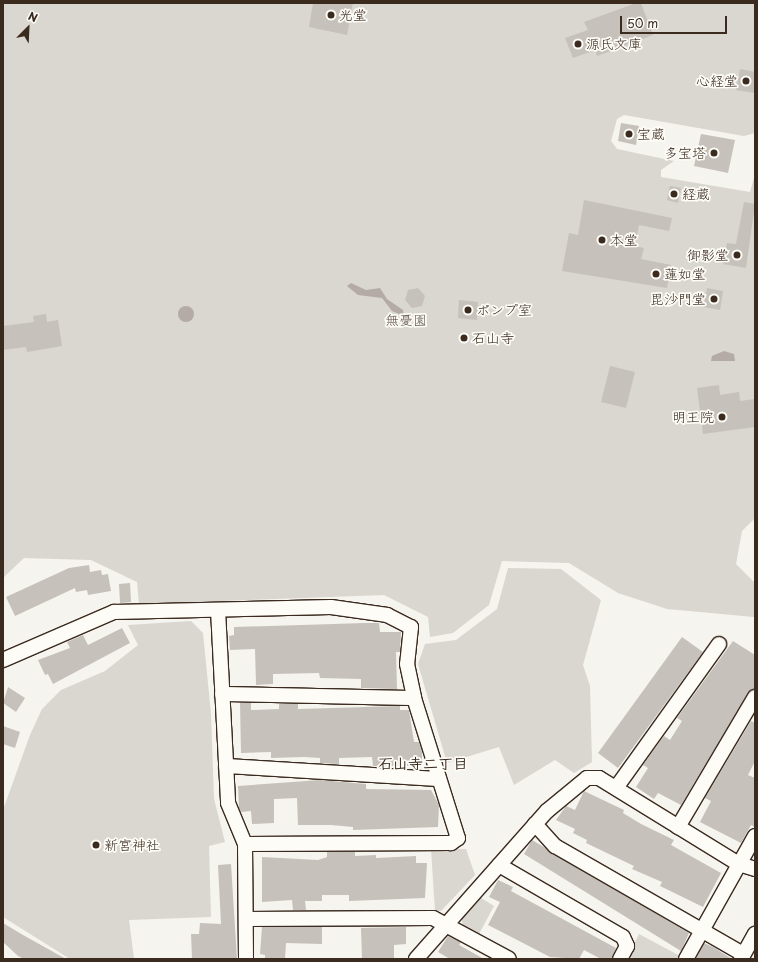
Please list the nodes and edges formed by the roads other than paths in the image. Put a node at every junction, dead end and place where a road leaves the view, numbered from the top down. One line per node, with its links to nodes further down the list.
1 (218, 610): 3 (street); 4 (street); 6 (street)
2 (719, 644): 9 (street)
3 (3, 660)
4 (222, 694): 6 (street); 7 (street)
5 (755, 697): 11 (street)
6 (414, 698): 8 (street)
7 (226, 766): 8 (street); 13 (street)
8 (439, 779): 13 (street)
9 (616, 788): 10 (street); 11 (street)
10 (535, 824): 15 (street); 19 (street)
11 (678, 827): 14 (street)
12 (755, 836): 14 (street)
13 (245, 844): 17 (street)
14 (739, 864): 16 (street); 19 (street)
15 (499, 865): 18 (street); 25 (street)
16 (755, 869)
17 (246, 919): 18 (street); 23 (street)
18 (445, 924): 21 (street); 24 (street)
19 (702, 931): 22 (street); 26 (street)
20 (755, 934): 22 (street)
21 (422, 957)
22 (742, 957)
23 (246, 959)
24 (509, 959)
25 (620, 959)
26 (686, 959)

